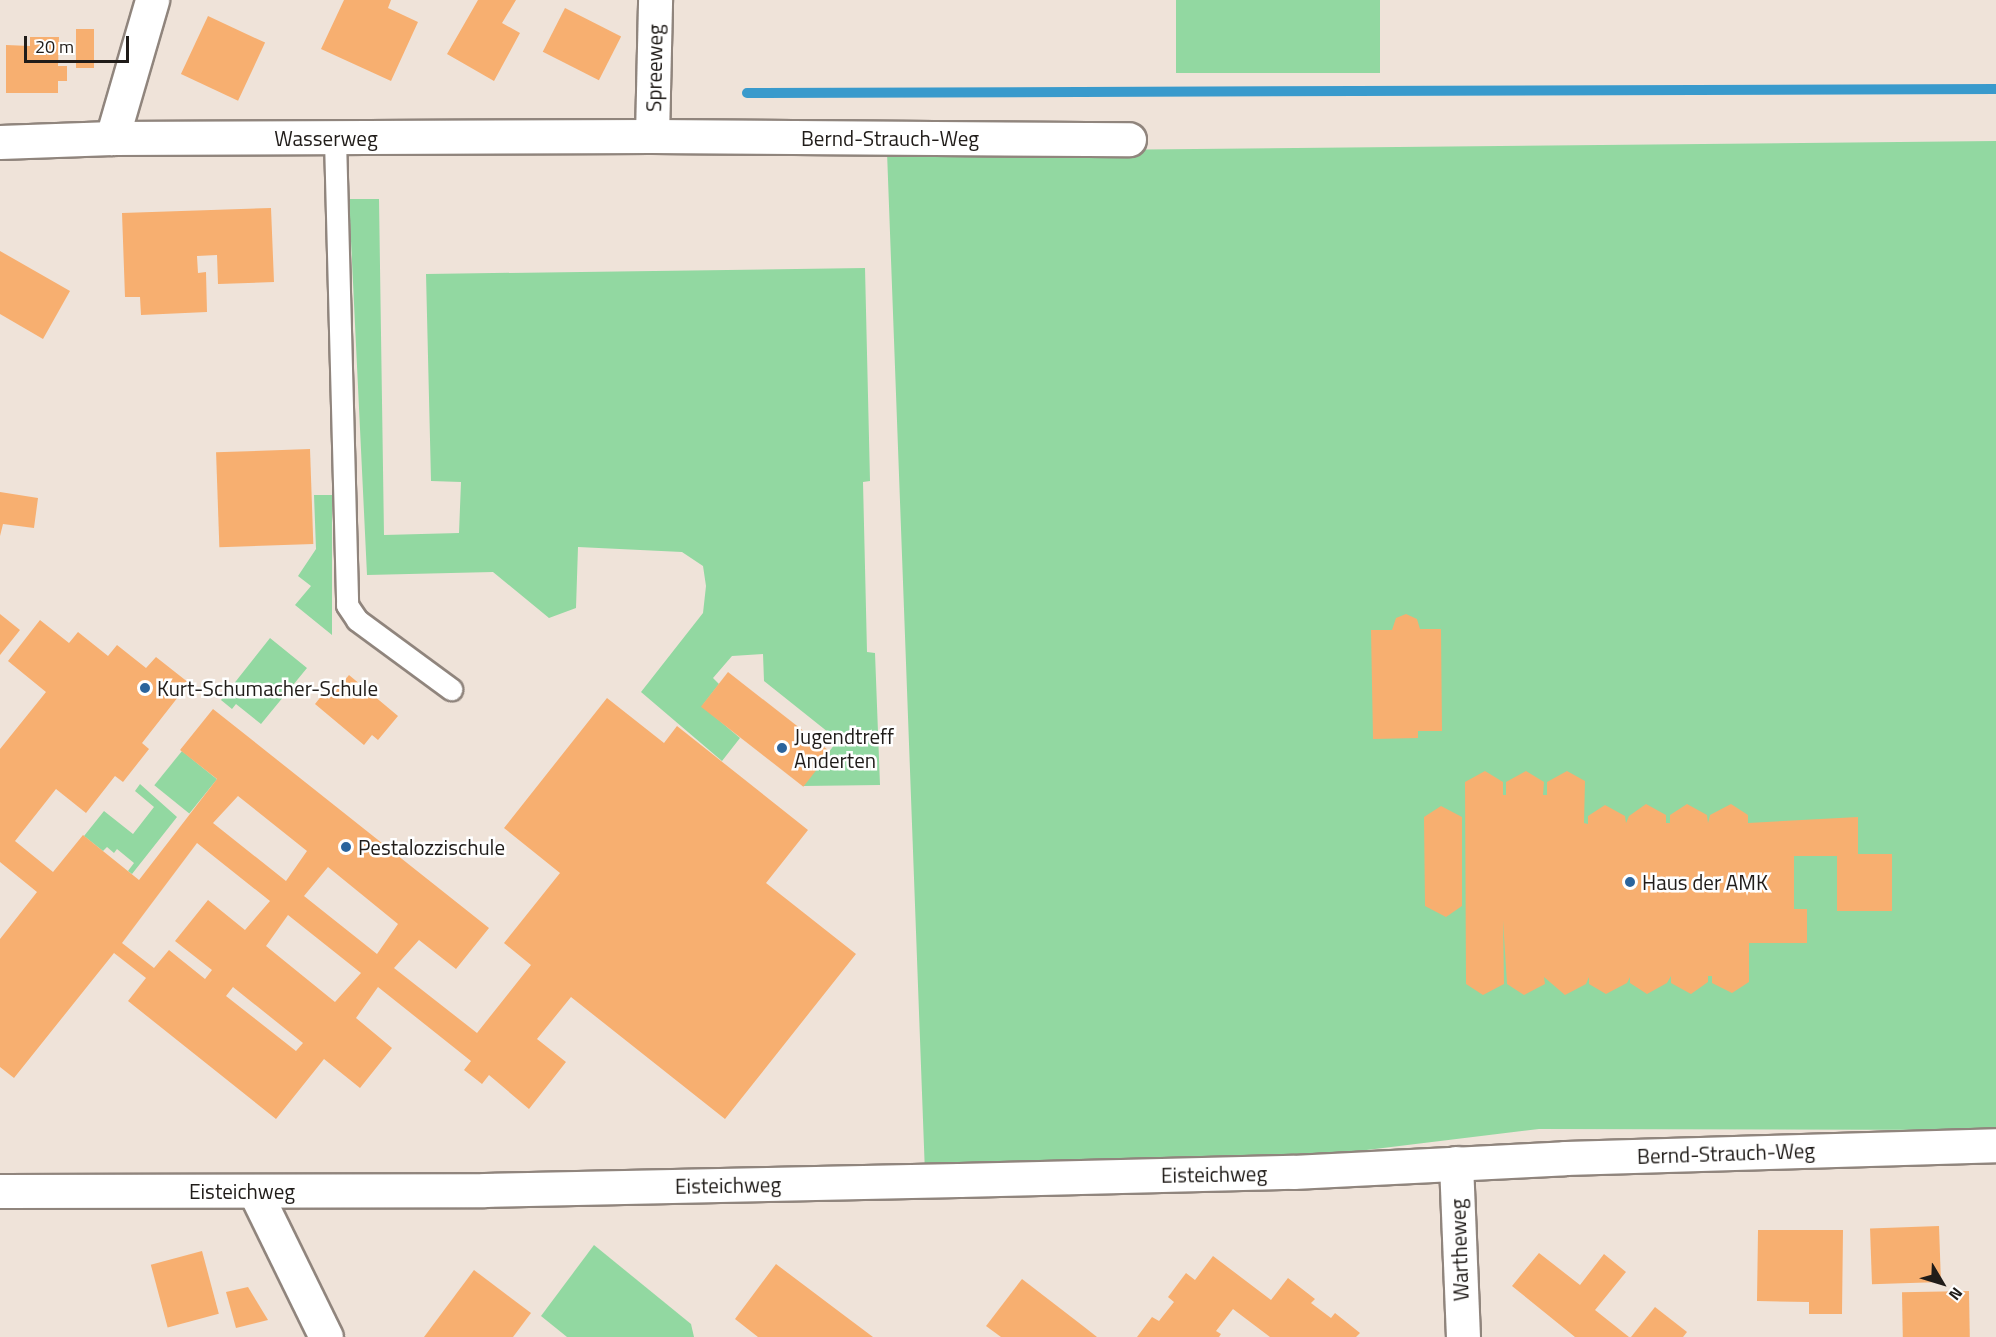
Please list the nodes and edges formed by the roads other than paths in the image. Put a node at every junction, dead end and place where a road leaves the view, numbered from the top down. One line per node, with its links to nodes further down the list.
1 (152, 0): 4 (street)
2 (655, 0): 3 (street, Spreeweg)
3 (652, 136): 5 (street, Wasserweg); 6 (street, Bernd-Strauch-Weg)
4 (112, 138): 5 (street, Wasserweg); 7 (street, Wasserweg)
5 (335, 139): 8 (lane)
6 (1129, 139)
7 (0, 142)
8 (451, 688)
9 (1996, 1145): 10 (street, Bernd-Strauch-Weg)
10 (1456, 1163): 12 (street, Eisteichweg); 14 (street, Wartheweg)
11 (0, 1191): 12 (street, Eisteichweg)
12 (255, 1191): 13 (street)
13 (326, 1337)
14 (1463, 1337)

